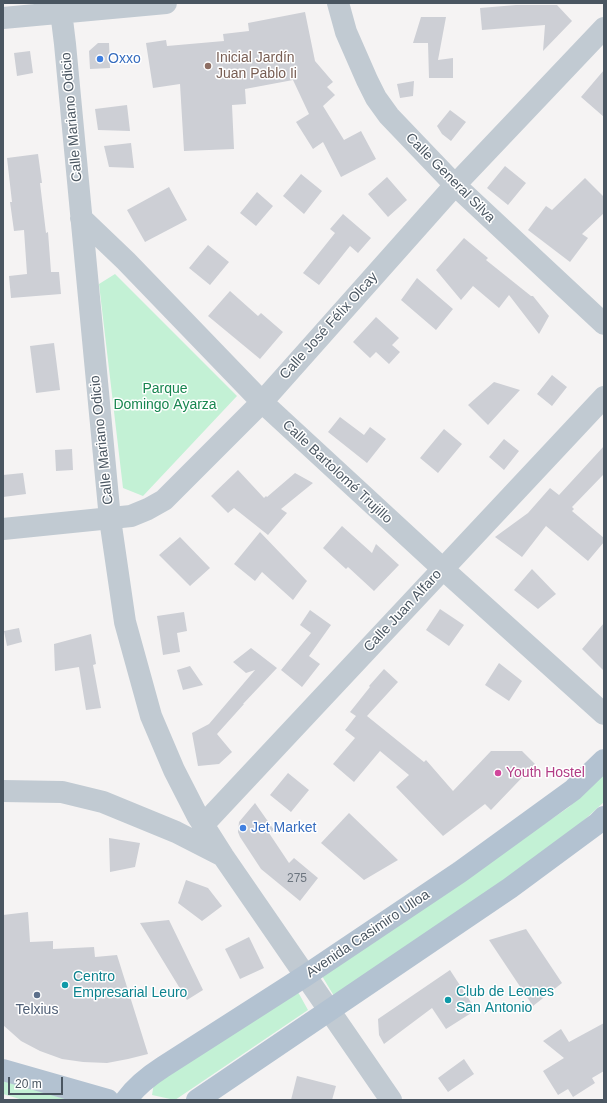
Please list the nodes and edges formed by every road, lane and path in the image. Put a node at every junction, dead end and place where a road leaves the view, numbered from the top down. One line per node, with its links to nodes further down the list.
1 (166, 3): 3 (street)
2 (338, 3): 6 (street, Calle General Silva)
3 (61, 8): 4 (street); 7 (street, Calle Mariano Odicio)
4 (3, 18)
5 (604, 28): 6 (street, Calle José Félix Olcay)
6 (455, 185): 10 (street, Calle General Silva); 12 (street, Calle José Félix Olcay)
7 (81, 218): 8 (street, Calle Bartolomé Trujillo); 9 (street, Calle Mariano Odicio)
8 (126, 261): 9 (street); 12 (street, Calle Bartolomé Trujillo)
9 (86, 270): 13 (street, Calle Mariano Odicio)
10 (604, 324)
11 (604, 397): 15 (street, Calle Juan Alfaro)
12 (262, 402): 13 (street, Calle José Félix Olcay); 15 (street, Calle Bartolomé Trujillo)
13 (110, 519): 14 (street, Calle José Félix Olcay); 20 (street, Calle Mariano Odicio)
14 (3, 529)
15 (443, 569): 16 (street, Calle Bartolomé Trujillo); 20 (street, Calle Juan Alfaro)
16 (604, 714)
17 (604, 760): 22 (main road, Avenida Casimiro Ulloa)
18 (3, 791): 21 (street)
19 (604, 817): 23 (main road)
20 (203, 825): 21 (street, Calle Mariano Odicio)
21 (222, 856): 22 (street, Calle Mariano Odicio)
22 (305, 976): 23 (street, Calle Mariano Odicio); 26 (main road, Avenida Casimiro Ulloa)
23 (329, 1011): 27 (main road); 28 (street, Calle Mariano Odicio)
24 (3, 1070): 25 (main road)
25 (108, 1100)
26 (126, 1100)
27 (197, 1100)
28 (391, 1100)

